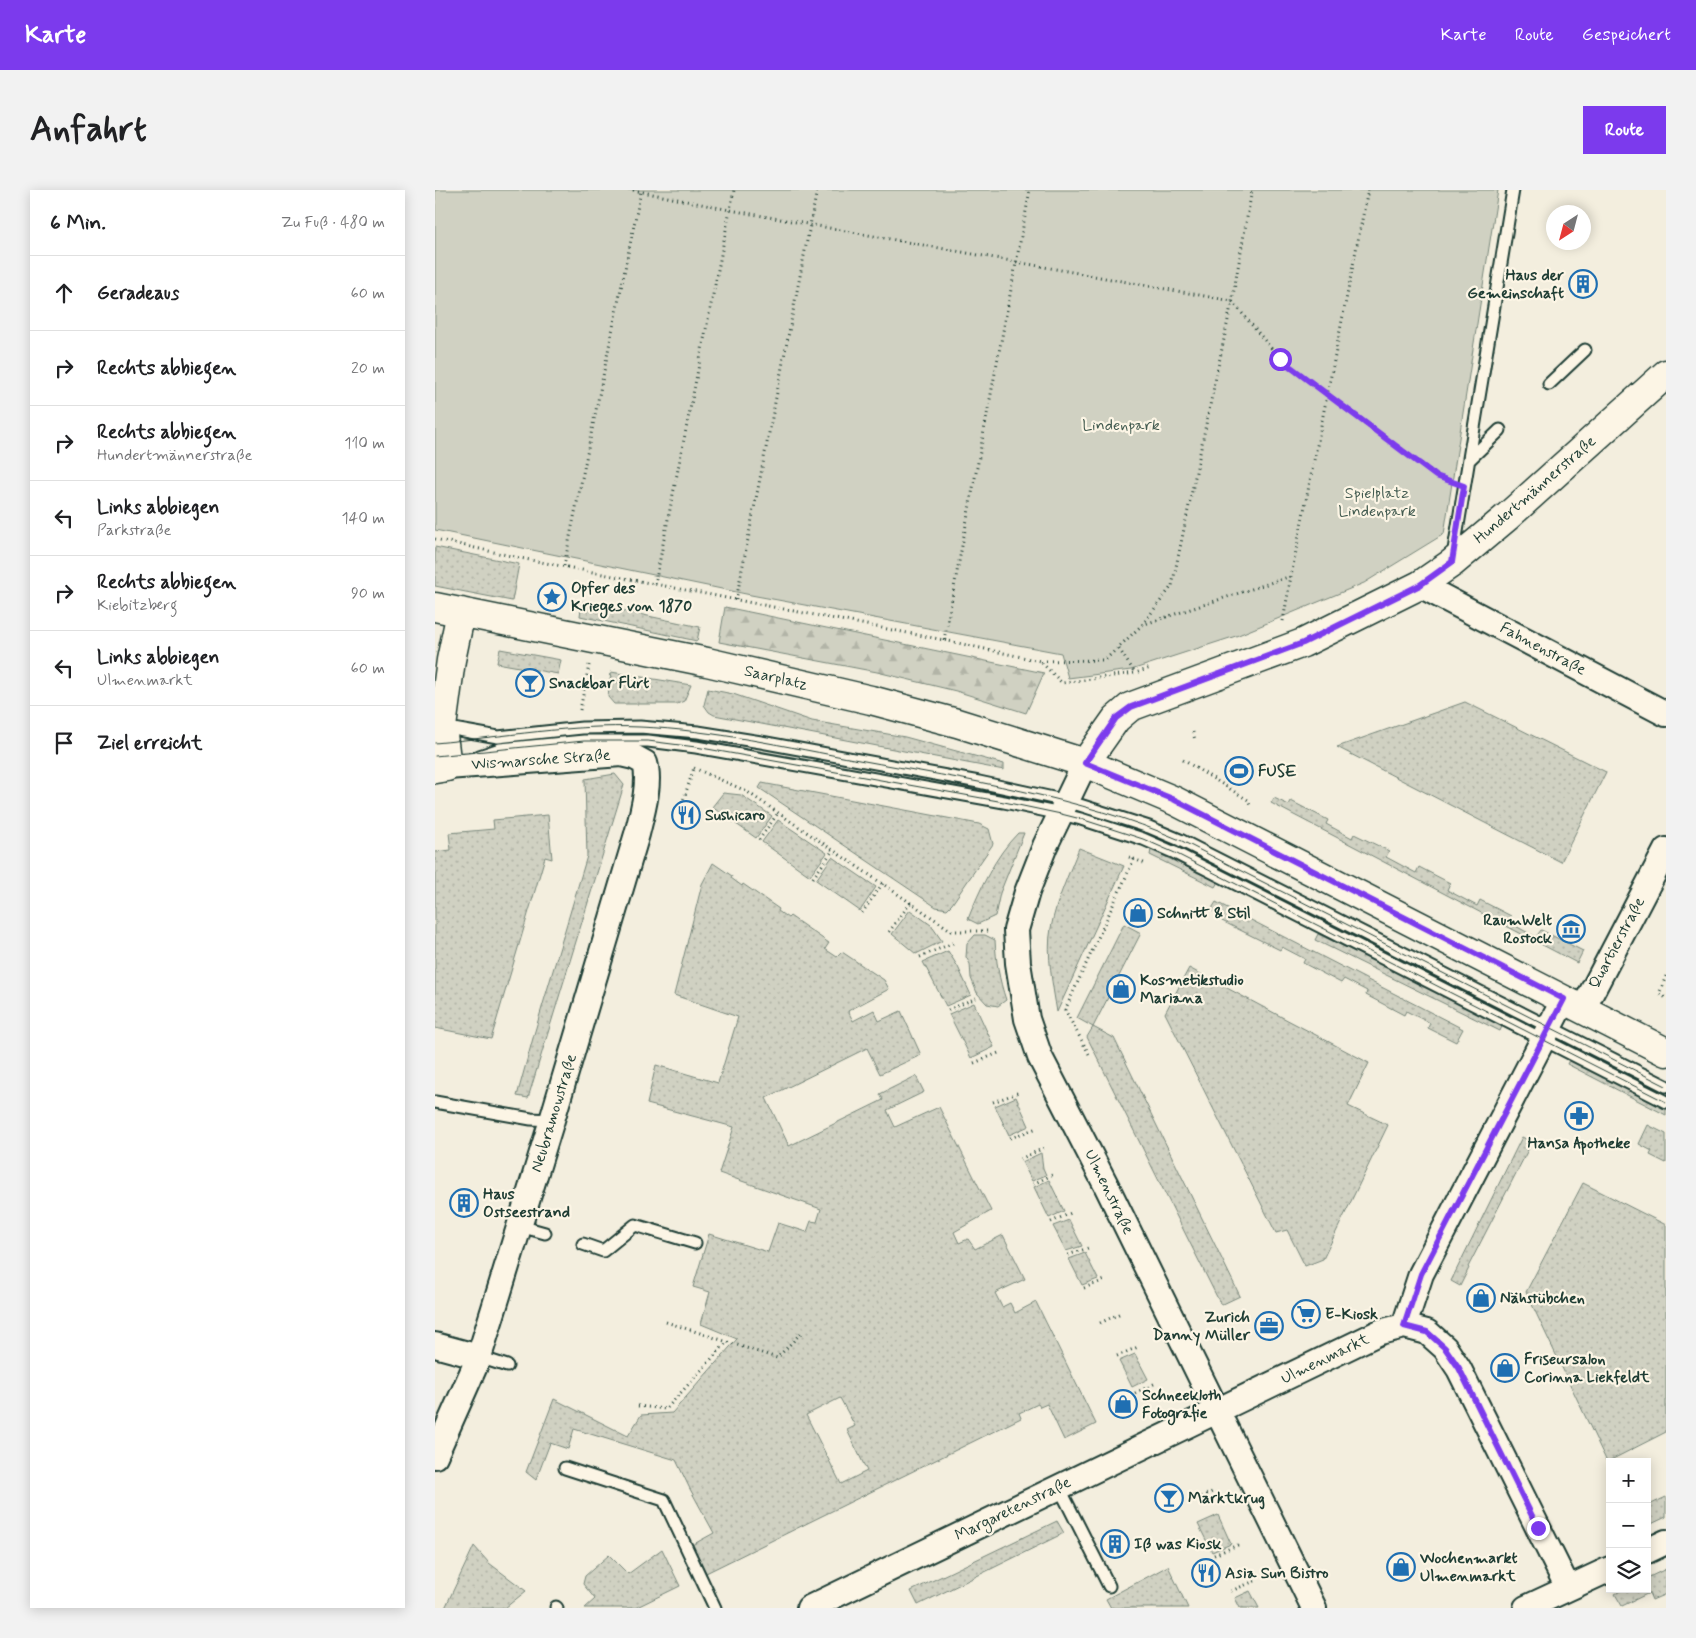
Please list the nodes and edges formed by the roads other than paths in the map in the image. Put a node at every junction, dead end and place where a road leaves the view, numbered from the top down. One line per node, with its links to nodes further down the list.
1 (1513, 190): 6 (lane)
2 (1585, 350): 4 (lane)
3 (1663, 381): 7 (main road, Hundertmännerstraße)
4 (1549, 384)
5 (1500, 430): 6 (lane)
6 (1469, 460): 7 (lane)
7 (1452, 562): 8 (main road, Hundertmännerstraße)
8 (1420, 585): 10 (street, Fahnenstraße); 13 (main road, Hundertmännerstraße)
9 (448, 610): 11 (main road); 13 (main road, Saarplatz)
10 (1666, 714)
11 (438, 727): 14 (main road); 15 (lane)
12 (645, 763): 14 (street, Wismarsche Straße); 23 (street, Neubramowstraße)
13 (1085, 763): 15 (street, Ulmenstraße); 17 (main road, Saarplatz)
14 (441, 768): 15 (lane)
15 (1064, 808): 18 (lane); 32 (street, Ulmenstraße)
16 (1666, 850): 17 (street, Quartierstraße)
17 (1573, 1004): 18 (street, Quartierstraße); 19 (main road, Saarplatz)
18 (1546, 1033): 20 (lane); 22 (lane); 28 (street, Quartierstraße)
19 (1666, 1052)
20 (1666, 1086)
21 (435, 1102): 23 (lane)
22 (1666, 1102)
23 (552, 1120): 24 (street, Neubramowstraße)
24 (520, 1226): 25 (lane); 30 (street, Neubramowstraße)
25 (545, 1234)
26 (695, 1243): 27 (lane)
27 (583, 1244)
28 (1404, 1326): 32 (street, Ulmenmarkt); 40 (street)
29 (435, 1346): 30 (street)
30 (479, 1357): 31 (lane); 33 (street, Neubramowstraße)
31 (507, 1366)
32 (1217, 1411): 35 (street, Margaretenstraße); 43 (street, Ulmenstraße)
33 (435, 1456)
34 (565, 1468): 41 (lane)
35 (1059, 1487): 39 (lane); 42 (street, Margaretenstraße)
36 (1666, 1542): 37 (street)
37 (1651, 1549)
38 (1606, 1571): 40 (street)
39 (1109, 1586)
40 (1568, 1588): 44 (street)
41 (715, 1608)
42 (809, 1608)
43 (1314, 1608)
44 (1526, 1608)

